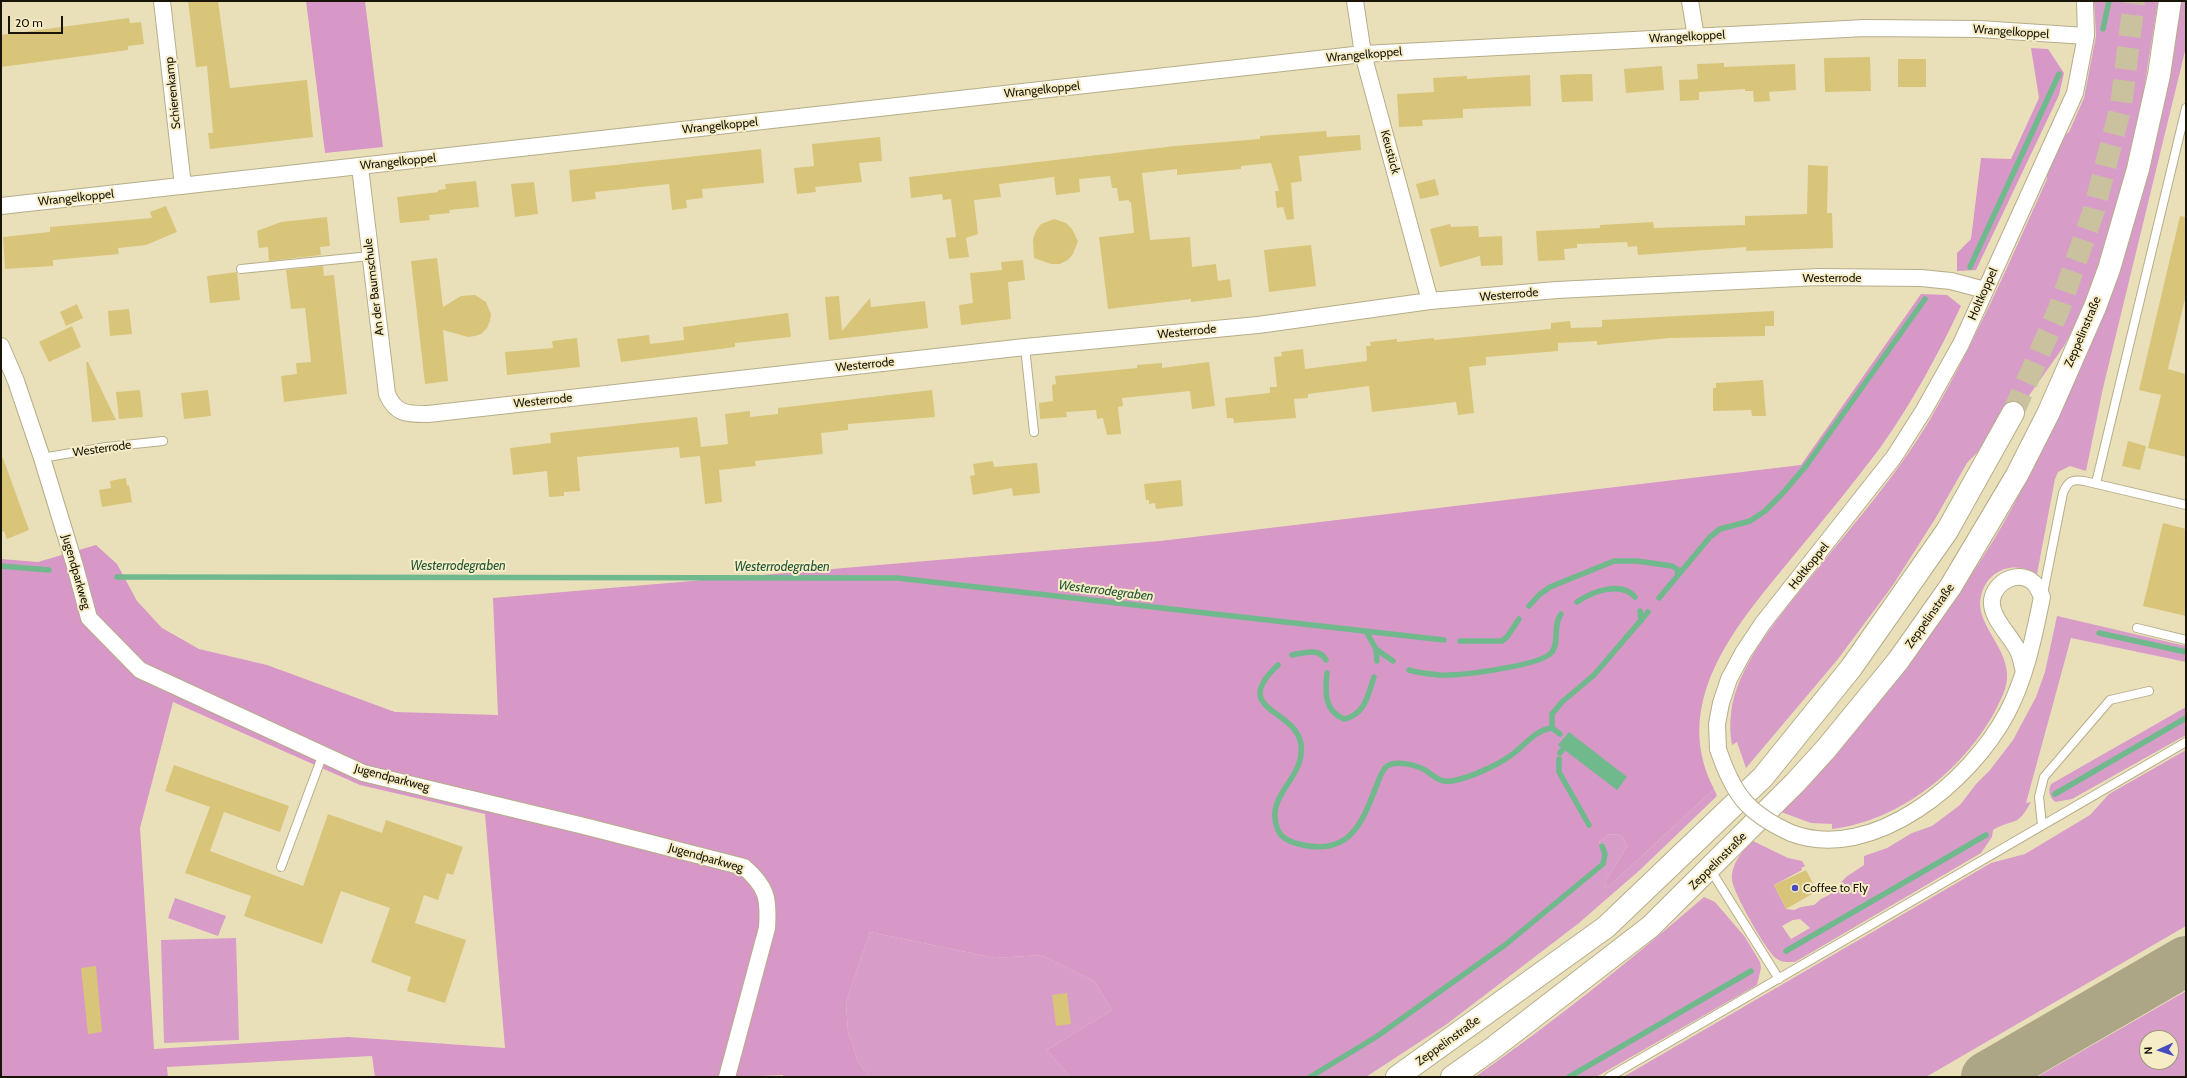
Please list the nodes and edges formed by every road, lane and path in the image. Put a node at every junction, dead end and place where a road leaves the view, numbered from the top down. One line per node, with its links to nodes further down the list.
1 (162, 1): 11 (street, Schierenkamp)
2 (1355, 1): 8 (street, Keustück)
3 (1690, 1): 7 (street)
4 (2085, 1): 6 (street, Holtkoppel)
5 (2170, 1): 35 (highway, Zeppelinstraße)
6 (2086, 36): 7 (street, Wrangelkoppel); 15 (street, Holtkoppel)
7 (1696, 37): 8 (street, Wrangelkoppel)
8 (1363, 54): 10 (street, Wrangelkoppel); 16 (street, Keustück)
9 (2186, 108): 24 (lane)
10 (360, 167): 11 (street, Wrangelkoppel); 13 (street, An der Baumschule)
11 (183, 186): 12 (street, Wrangelkoppel)
12 (1, 206)
13 (370, 256): 14 (lane); 19 (street, An der Baumschule)
14 (241, 269)
15 (1985, 290): 16 (street, Westerrode); 29 (street, Holtkoppel, bridge)
16 (1430, 302): 18 (street, Westerrode)
17 (1, 346): 23 (street, Jugendparkweg)
18 (1025, 347): 19 (street, Westerrode); 21 (lane)
19 (392, 405)
20 (2013, 413): 38 (highway, Zeppelinstraße)
21 (1034, 432)
22 (163, 440): 23 (lane, Westerrode)
23 (42, 458): 32 (street, Jugendparkweg)
24 (2096, 483): 25 (lane); 26 (lane)
25 (2186, 505)
26 (2042, 597): 29 (street, Holtkoppel); 29 (street)
27 (2137, 628): 28 (lane)
28 (2186, 640)
29 (2024, 672)
30 (2149, 691): 33 (lane)
31 (2186, 742): 33 (lane)
32 (322, 754): 34 (lane); 37 (street, Jugendparkweg)
33 (2042, 825): 36 (lane)
34 (281, 867)
35 (1709, 868): 36 (lane); 39 (highway, Zeppelinstraße)
36 (1779, 979): 40 (lane)
37 (727, 1077)
38 (1397, 1077)
39 (1452, 1077)
40 (1609, 1077)

